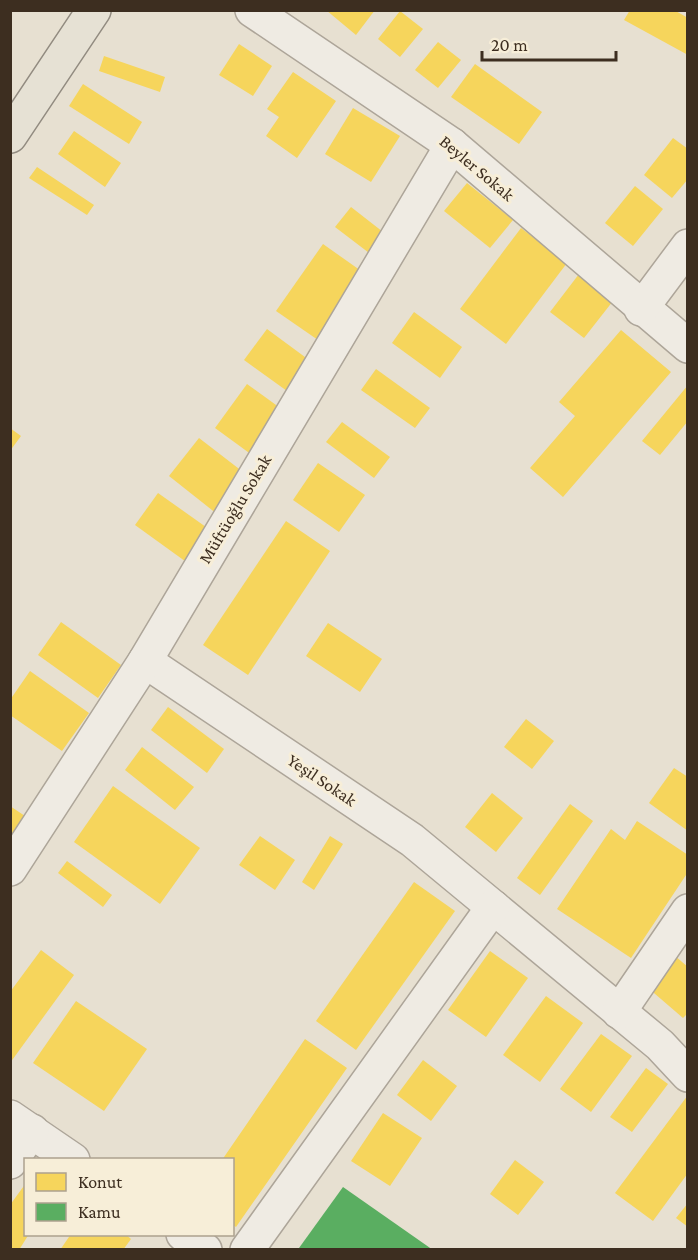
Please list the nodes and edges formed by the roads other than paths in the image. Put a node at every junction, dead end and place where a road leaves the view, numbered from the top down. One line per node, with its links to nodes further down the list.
1 (94, 10): 3 (main road)
2 (252, 10): 4 (street, Beyler Sokak)
3 (10, 136)
4 (452, 145): 6 (street, Beyler Sokak); 8 (street, Müftüoğlu Sokak)
5 (687, 246): 6 (street)
6 (640, 309): 7 (street, Beyler Sokak)
7 (687, 346)
8 (145, 661): 9 (street, Müftüoğlu Sokak); 10 (street, Yeşil Sokak)
9 (10, 869)
10 (493, 907): 12 (street, Yeşil Sokak); 19 (street)
11 (687, 911): 12 (street)
12 (619, 1012): 13 (street, Yeşil Sokak)
13 (687, 1075)
14 (21, 1124): 15 (street); 16 (street)
15 (70, 1158)
16 (10, 1162)
17 (186, 1236): 18 (street)
18 (205, 1250)
19 (247, 1250)

